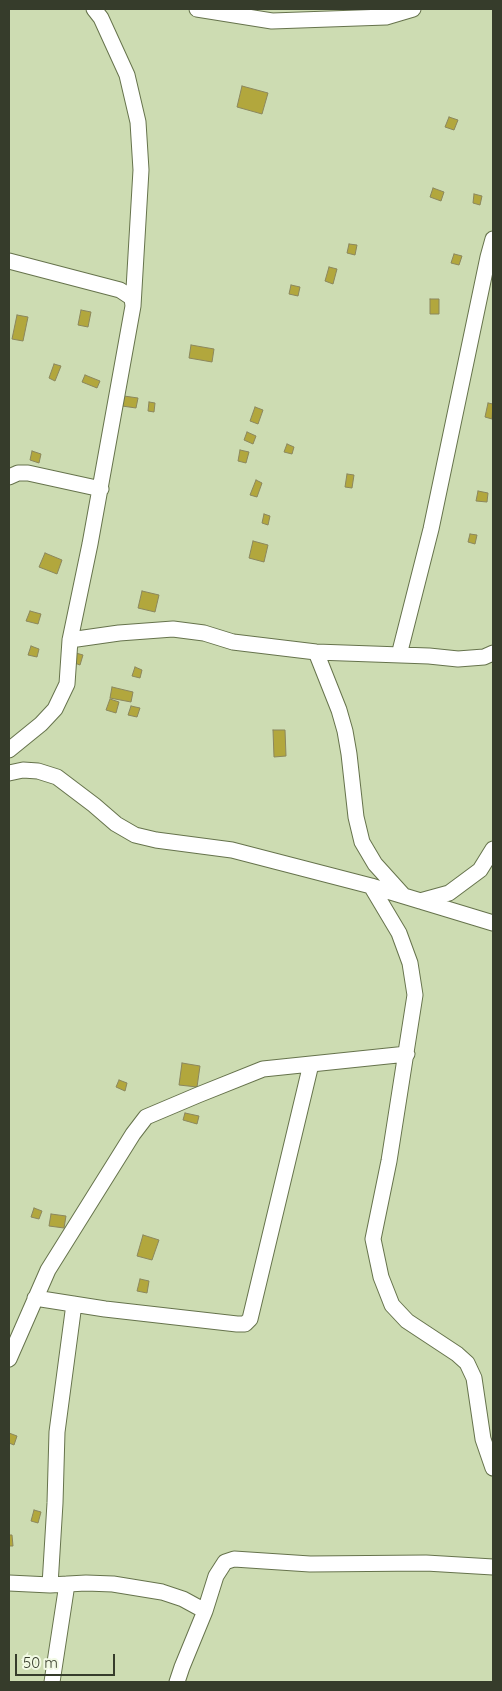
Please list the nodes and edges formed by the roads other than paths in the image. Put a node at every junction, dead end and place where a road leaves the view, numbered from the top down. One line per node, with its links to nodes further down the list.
1 (94, 9): 6 (street)
2 (196, 9): 3 (street)
3 (413, 9)
4 (493, 239): 12 (street)
5 (9, 262): 6 (street)
6 (133, 306): 8 (street)
7 (9, 477): 8 (street)
8 (100, 489): 9 (street)
9 (70, 640): 10 (street); 13 (street)
10 (316, 652): 12 (street); 17 (street)
11 (493, 653): 12 (street)
12 (399, 655)
13 (9, 750)
14 (9, 773): 16 (street)
15 (493, 849): 17 (street)
16 (371, 886): 17 (street); 19 (street)
17 (411, 899): 18 (street)
18 (493, 922)
19 (407, 1054): 20 (street); 24 (street)
20 (311, 1064): 21 (street); 22 (street)
21 (35, 1298): 22 (street); 23 (street)
22 (74, 1304): 28 (street)
23 (9, 1359)
24 (493, 1468)
25 (493, 1567): 29 (street)
26 (9, 1583): 28 (street)
27 (67, 1584): 28 (street); 29 (street); 30 (street)
28 (50, 1585)
29 (205, 1611): 31 (street)
30 (52, 1682)
31 (177, 1682)

